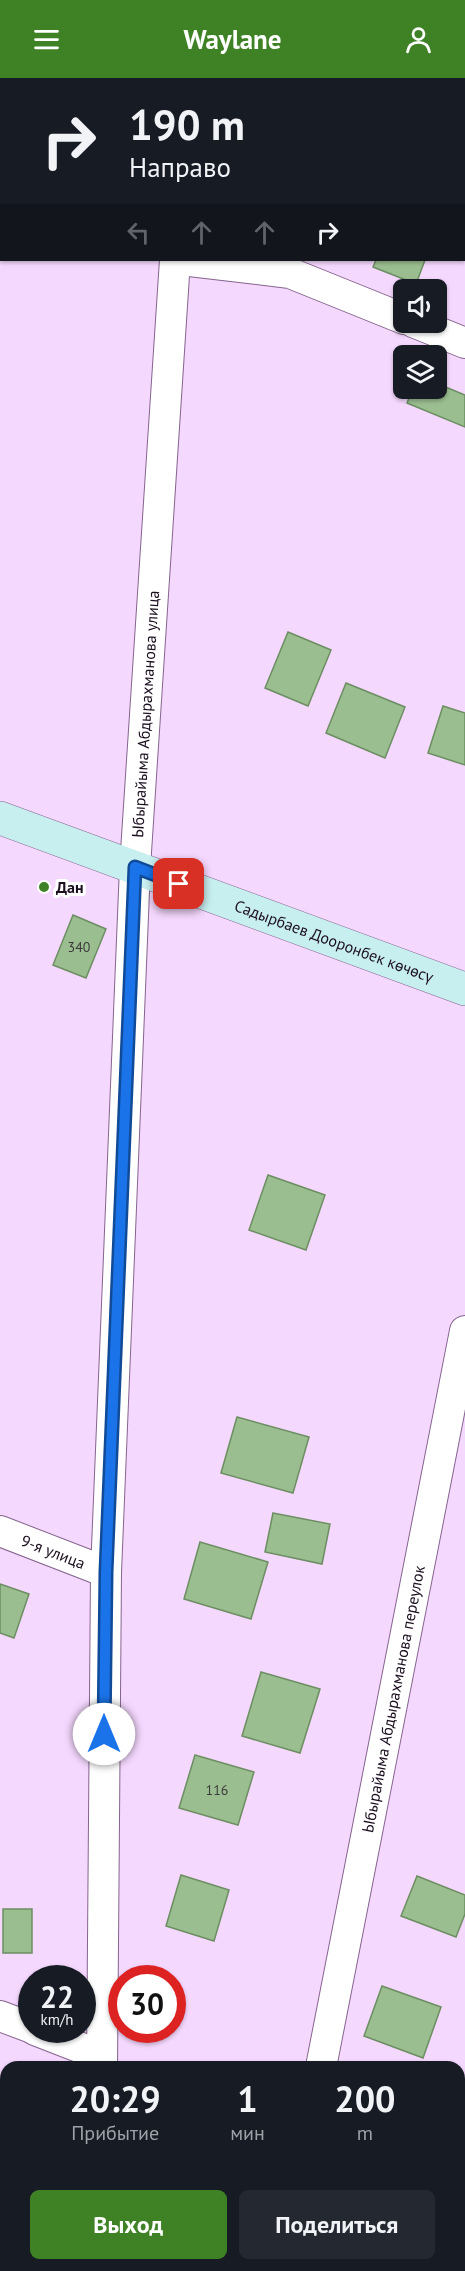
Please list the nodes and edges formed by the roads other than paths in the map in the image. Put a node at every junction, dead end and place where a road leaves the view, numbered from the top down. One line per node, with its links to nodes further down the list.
1 (175, 261): 7 (street, Ыбырайыма Абдырахманова улица)
2 (190, 261): 3 (street)
3 (393, 315)
4 (440, 333): 5 (street)
5 (465, 343)
6 (0, 818): 7 (main road, Садырбаев Дооронбек көчөсү)
7 (135, 867): 8 (main road, Садырбаев Дооронбек көчөсү); 11 (street, Ыбырайыма Абдырахманова улица)
8 (465, 990)
9 (465, 1331): 17 (street, Ыбырайыма Абдырахманова переулок)
10 (0, 1531): 11 (street, 9-я улица)
11 (106, 1572): 16 (street, Ыбырайыма Абдырахманова улица)
12 (0, 2016): 13 (street)
13 (18, 2023)
14 (62, 2043): 15 (street)
15 (100, 2061)
16 (102, 2061)
17 (322, 2061)

